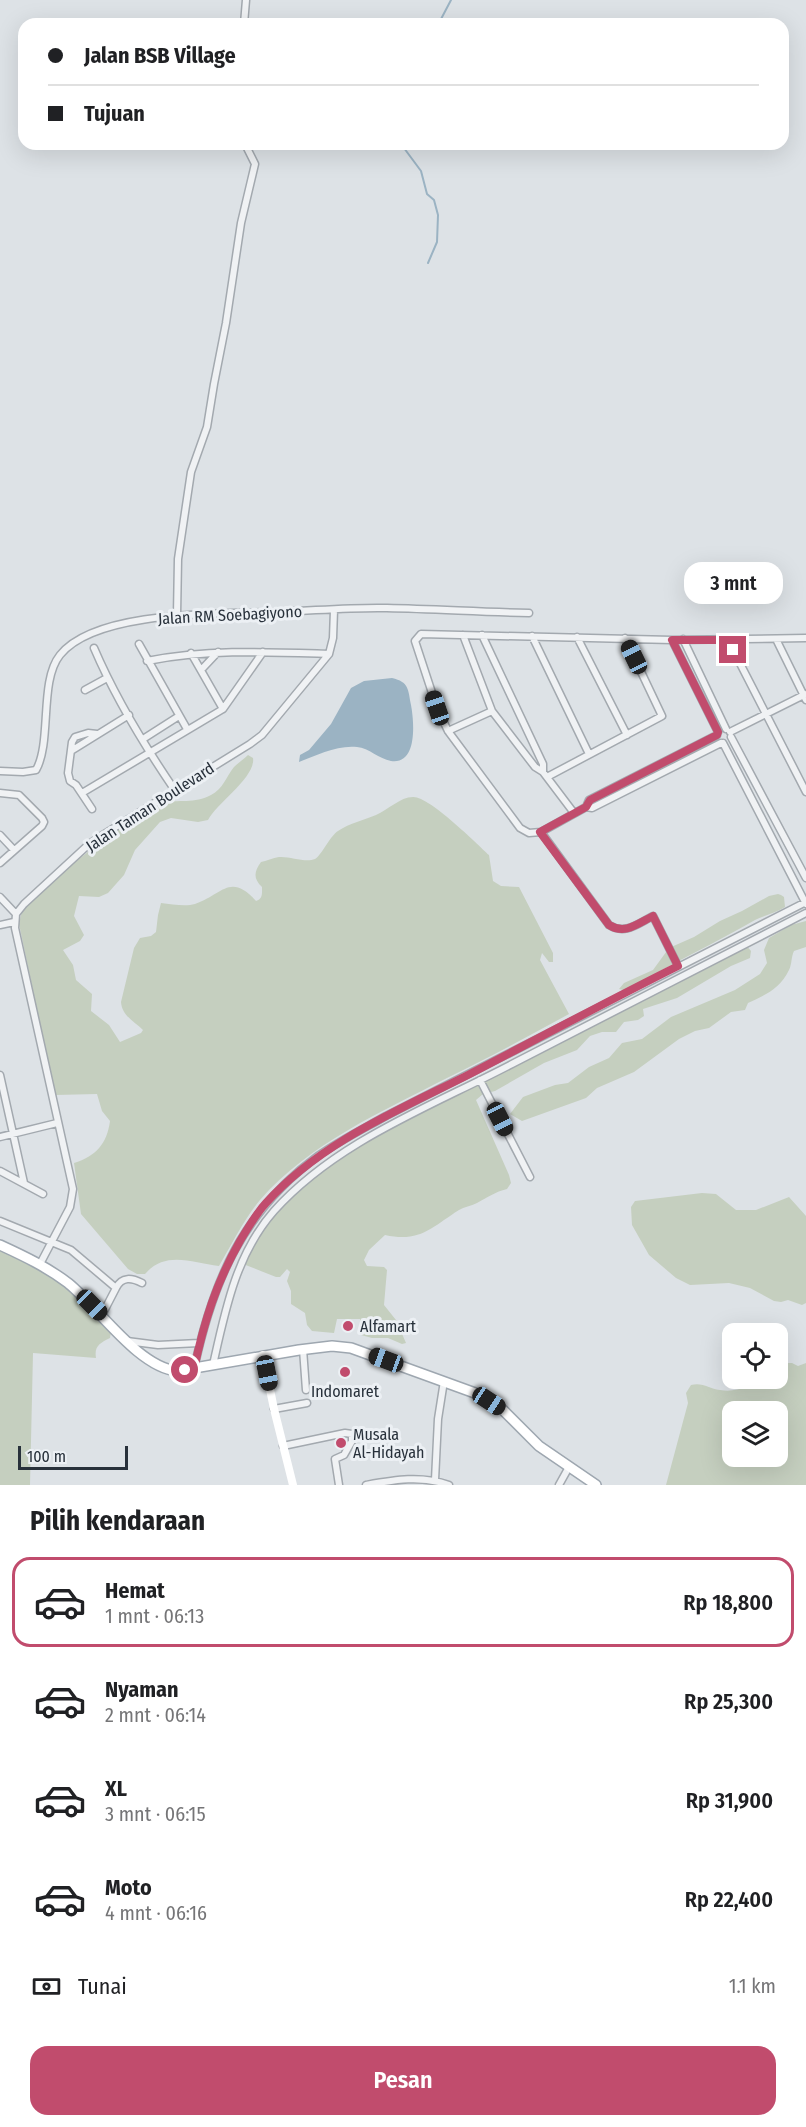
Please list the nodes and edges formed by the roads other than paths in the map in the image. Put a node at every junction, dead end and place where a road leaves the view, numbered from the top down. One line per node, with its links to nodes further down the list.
1 (246, 0): 2 (street)
2 (244, 18)
3 (248, 150): 6 (street)
4 (334, 610): 5 (street, Jalan RM Soebagiyono); 6 (street, Jalan RM Soebagiyono); 22 (street)
5 (529, 613)
6 (177, 615): 42 (street, Jalan RM Soebagiyono)
7 (463, 635): 8 (street); 29 (street); 34 (street)
8 (482, 635): 9 (street); 43 (street)
9 (532, 636): 10 (street); 41 (street)
10 (576, 637): 11 (street); 37 (street)
11 (625, 638): 15 (street); 37 (street)
12 (806, 638): 14 (street)
13 (683, 639): 15 (street); 16 (street); 35 (street)
14 (776, 639): 16 (street); 27 (street)
15 (672, 640): 36 (street)
16 (728, 640): 30 (street)
17 (139, 644): 23 (street)
18 (94, 648): 25 (street)
19 (218, 652): 20 (street); 21 (street); 24 (street)
20 (263, 652): 22 (street); 28 (street)
21 (191, 653): 23 (street); 24 (street)
22 (329, 654): 44 (street, Jalan Taman Boulevard)
23 (147, 661): 32 (street)
24 (201, 670): 28 (street)
25 (107, 678): 26 (street); 31 (street)
26 (85, 690)
27 (805, 696): 30 (street)
28 (223, 709): 33 (street)
29 (492, 711): 34 (street); 43 (street)
30 (766, 714): 35 (street); 45 (street)
31 (129, 715): 38 (street); 47 (street)
32 (179, 716): 33 (street); 38 (street)
33 (187, 729): 40 (street)
34 (448, 731): 51 (street)
35 (729, 733): 36 (street); 39 (street); 55 (street)
36 (717, 734): 39 (street); 48 (street)
37 (627, 735): 41 (street)
38 (143, 739): 40 (street)
39 (722, 743): 48 (street); 56 (street)
40 (149, 752): 44 (street); 47 (street)
41 (589, 754): 43 (street)
42 (0, 771)
43 (545, 775): 50 (street)
44 (174, 789): 59 (street, Jalan Taman Boulevard)
45 (806, 792)
46 (0, 793): 53 (street)
47 (82, 793): 49 (street)
48 (586, 807): 50 (street)
49 (92, 808)
50 (574, 813): 51 (street)
51 (540, 832): 63 (street)
52 (0, 835): 53 (street)
53 (14, 850): 54 (street)
54 (0, 863)
55 (806, 879): 56 (street)
56 (797, 886): 58 (street)
57 (0, 897): 59 (street)
58 (806, 903): 63 (street)
59 (16, 914): 61 (street, Jalan Taman Boulevard)
60 (806, 914): 65 (street)
61 (14, 922): 62 (street); 67 (street, Jalan Taman Boulevard)
62 (0, 925)
63 (678, 966): 82 (street)
64 (0, 1075): 66 (street)
65 (480, 1080): 71 (street); 85 (street)
66 (2, 1094): 68 (street)
67 (57, 1123): 68 (street); 75 (street, Jalan Taman Boulevard)
68 (13, 1134): 69 (street); 72 (street)
69 (0, 1137)
70 (0, 1171): 72 (street)
71 (530, 1177)
72 (24, 1183): 73 (street)
73 (43, 1194)
74 (0, 1221): 75 (street)
75 (52, 1241): 77 (street, Jalan Taman Boulevard); 79 (street)
76 (0, 1245): 77 (main road)
77 (40, 1264): 80 (main road)
78 (142, 1283): 79 (street)
79 (116, 1288): 80 (street)
80 (102, 1315): 81 (main road)
81 (127, 1341): 82 (street); 86 (main road)
82 (199, 1343): 86 (street)
83 (303, 1349): 84 (main road); 87 (main road); 88 (street)
84 (263, 1355): 85 (main road); 90 (street)
85 (213, 1365): 86 (main road)
86 (194, 1369)
87 (444, 1381): 92 (main road); 93 (street)
88 (306, 1390)
89 (307, 1403): 90 (street)
90 (274, 1409): 91 (street)
91 (283, 1446): 94 (street); 95 (street)
92 (569, 1467): 98 (street); 99 (main road)
93 (435, 1480): 96 (street); 97 (street)
94 (293, 1485)
95 (339, 1485)
96 (366, 1485)
97 (449, 1485)
98 (559, 1485)
99 (596, 1485)

